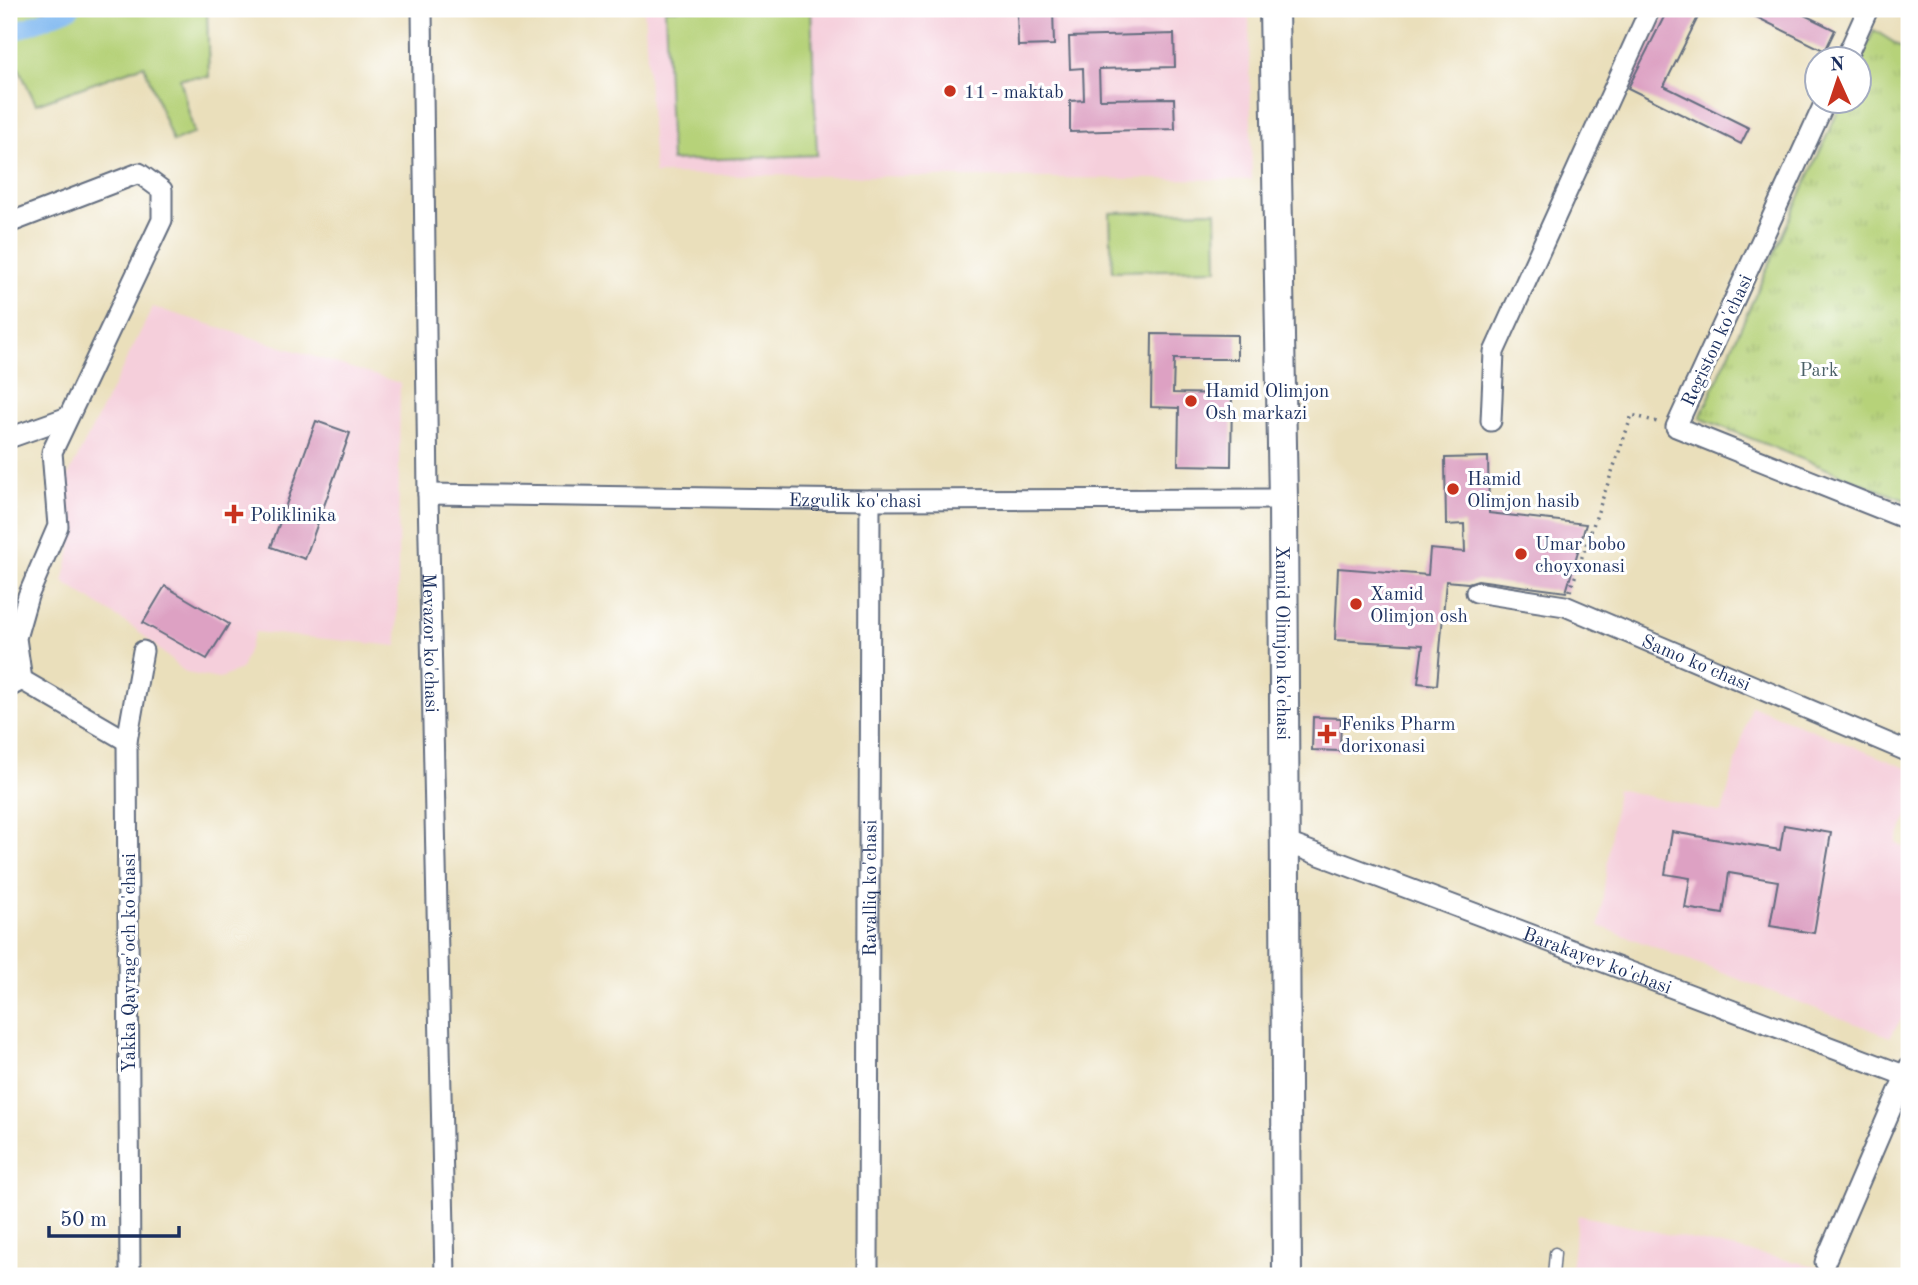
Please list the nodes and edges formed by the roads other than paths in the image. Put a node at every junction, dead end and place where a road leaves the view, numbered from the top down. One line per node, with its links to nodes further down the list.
1 (422, 9): 11 (street, Mevazor ko'chasi)
2 (1274, 9): 12 (main road, Xamid Olimjon ko'chasi)
3 (1650, 9): 9 (street)
4 (1868, 9): 5 (street)
5 (1851, 46)
6 (1819, 116): 14 (street, Registon ko'chasi)
7 (9, 223): 8 (street)
8 (68, 417): 10 (street); 17 (street)
9 (1491, 421)
10 (9, 438)
11 (428, 494): 13 (street, Ezgulik ko'chasi); 25 (street, Mevazor ko'chasi)
12 (1283, 499): 13 (street, Ezgulik ko'chasi); 20 (main road, Xamid Olimjon ko'chasi)
13 (870, 500): 26 (street, Ravalliq ko'chasi)
14 (1909, 520)
15 (1476, 592): 19 (street, Samo ko'chasi)
16 (143, 651): 18 (street, Yakka Qayrag'och ko'chasi)
17 (15, 683): 18 (street)
18 (127, 741): 24 (street, Yakka Qayrag'och ko'chasi)
19 (1909, 752)
20 (1285, 842): 21 (street, Barakayev ko'chasi); 27 (main road, Xamid Olimjon ko'chasi)
21 (1908, 1073): 23 (street)
22 (1555, 1253): 28 (lane)
23 (1825, 1262)
24 (130, 1276)
25 (444, 1276)
26 (868, 1276)
27 (1287, 1276)
28 (1553, 1276)

